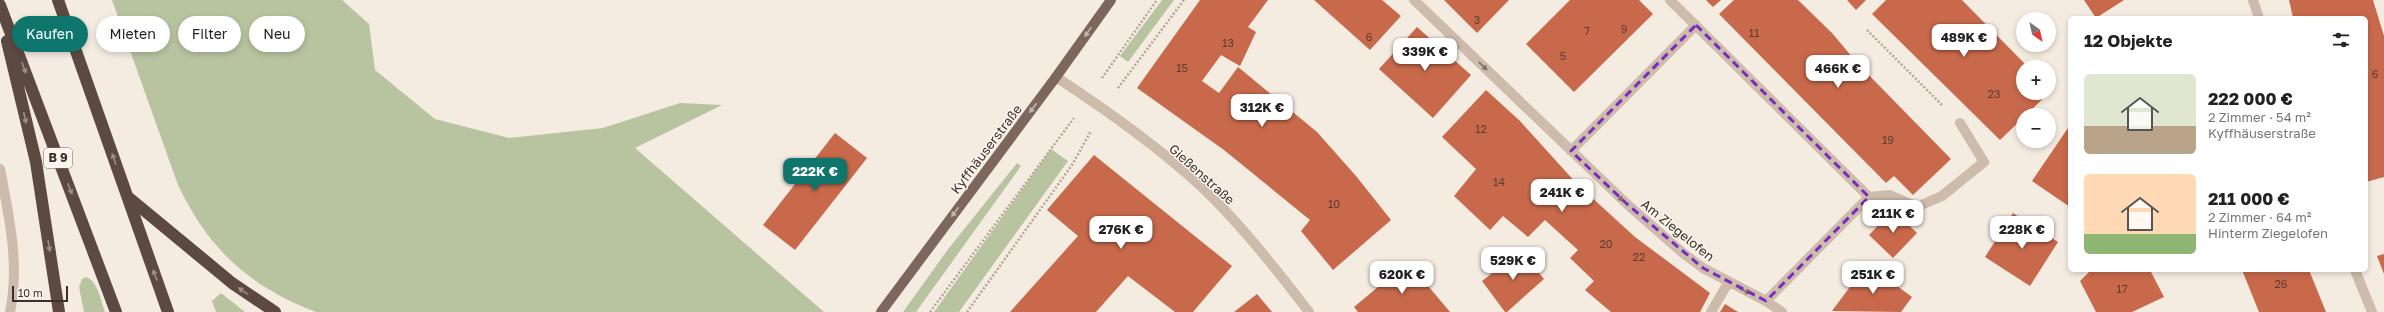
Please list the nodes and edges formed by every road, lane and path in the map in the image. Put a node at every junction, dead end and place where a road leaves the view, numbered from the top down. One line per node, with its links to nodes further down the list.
1 (58, 0): 20 (highway, one-way to 1)
2 (1110, 0): 13 (main road, Kyffhäuserstraße, one-way to 13)
3 (1157, 0): 14 (path)
4 (1184, 0): 15 (path)
5 (1414, 0): 17 (street, Am Ziegelofen, one-way to 17)
6 (1670, 0): 11 (street)
7 (2253, 0): 10 (street)
8 (0, 5): 27 (highway, B 9, one-way to 27)
9 (0, 12): 26 (highway, one-way to 26)
10 (2258, 16)
11 (1696, 25): 17 (street); 21 (street)
12 (1867, 30): 16 (path)
13 (1056, 77): 14 (street, Gießenstraße); 30 (main road, Kyffhäuserstraße, one-way to 30)
14 (1088, 98): 15 (street, Gießenstraße); 31 (path)
15 (1104, 108): 32 (path); 33 (street, Gießenstraße)
16 (1960, 123): 21 (street)
17 (1571, 151): 23 (street, Am Ziegelofen, one-way to 23)
18 (0, 169): 19 (street)
19 (2, 186): 25 (street)
20 (127, 196): 28 (highway, one-way to 20); 29 (highway, one-way to 20)
21 (1869, 197): 24 (street)
22 (2356, 272): 36 (street)
23 (1728, 283): 24 (street, Am Ziegelofen, one-way to 24); 34 (street)
24 (1766, 301): 35 (street, Am Ziegelofen)
25 (10, 312)
26 (59, 312)
27 (116, 312)
28 (168, 312)
29 (275, 312)
30 (881, 312)
31 (930, 312)
32 (968, 312)
33 (1309, 312)
34 (1710, 312)
35 (1782, 312)
36 (2372, 312)

